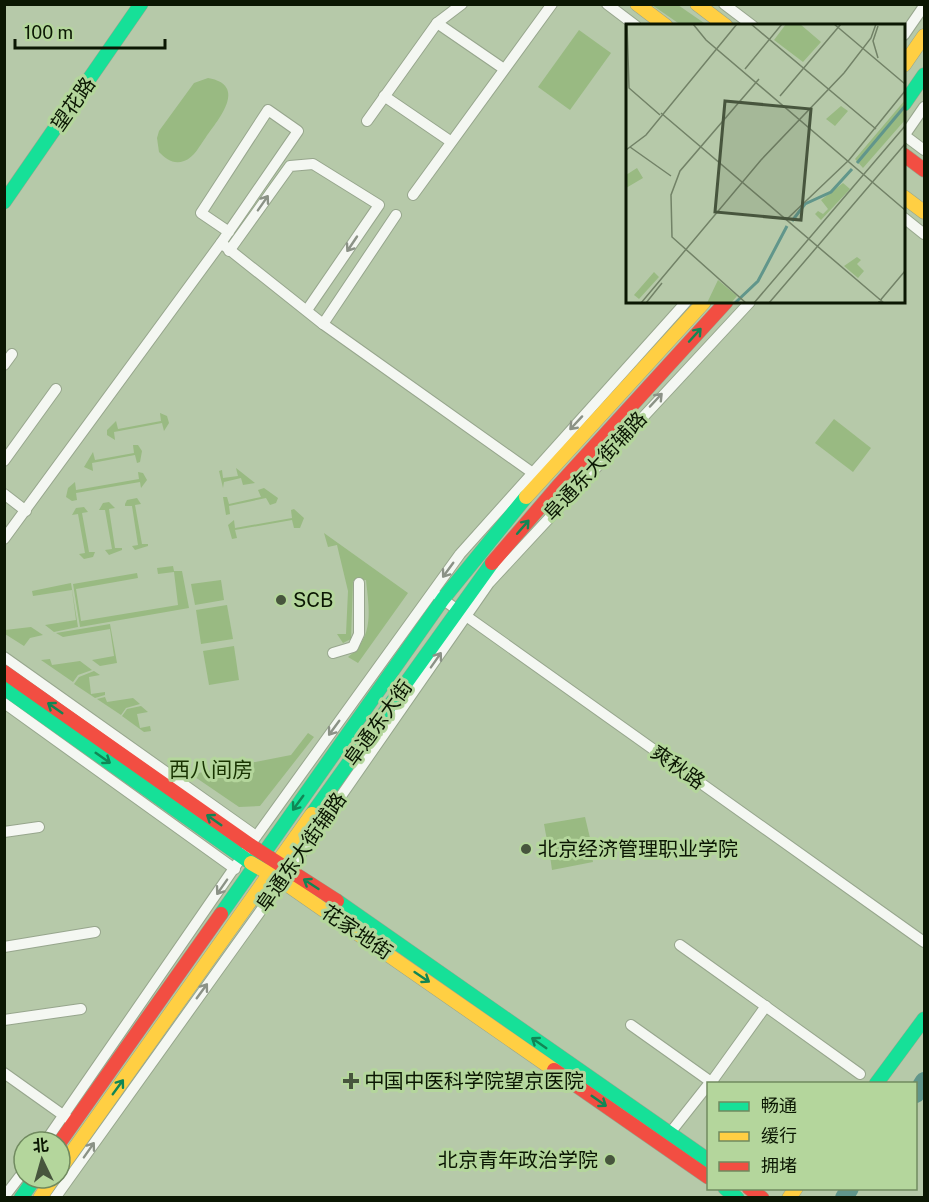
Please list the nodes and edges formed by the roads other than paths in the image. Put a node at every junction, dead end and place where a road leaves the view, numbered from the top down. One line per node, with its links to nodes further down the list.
1 (141, 4): 31 (main road, 望花路)
2 (462, 4): 9 (street)
3 (552, 4): 17 (street)
4 (607, 4): 10 (street)
5 (637, 4): 11 (main road)
6 (698, 4): 12 (main road)
7 (724, 4): 13 (street)
8 (922, 6): 14 (street)
9 (437, 23): 17 (street); 19 (street)
10 (633, 24)
11 (663, 24)
12 (723, 24)
13 (750, 24)
14 (905, 32)
15 (924, 36): 16 (main road)
16 (905, 62)
17 (504, 69): 25 (street)
18 (924, 75): 20 (main road)
19 (384, 96): 22 (street); 25 (street)
20 (905, 101)
21 (924, 107): 23 (street)
22 (367, 121)
23 (905, 135)
24 (905, 137): 26 (street)
25 (450, 141): 29 (street)
26 (924, 150)
27 (905, 156): 28 (main road)
28 (924, 170)
29 (413, 195)
30 (905, 198): 32 (main road)
31 (4, 202)
32 (924, 212)
33 (396, 215): 43 (street)
34 (905, 220): 36 (street)
35 (229, 232): 35 (street); 37 (street)
36 (924, 234)
37 (225, 247): 42 (street); 42 (street, one-way to 42); 50 (street)
38 (685, 303): 48 (street, one-way to 48)
39 (703, 303): 48 (main road, 阜通东大街)
40 (725, 303): 54 (main road, 阜通东大街, one-way to 40)
41 (749, 303): 54 (street, 阜通东大街辅路, one-way to 41)
42 (307, 310): 43 (street)
43 (323, 324): 48 (street)
44 (12, 354): 45 (street)
45 (4, 365)
46 (56, 389): 47 (street)
47 (4, 462)
48 (537, 476): 53 (main road, 阜通东大街, one-way to 53)
49 (4, 494): 50 (street)
50 (26, 511): 51 (street)
51 (4, 539)
52 (359, 583): 55 (street)
53 (437, 596): 54 (street, 爽秋路); 62 (main road, 阜通东大街, one-way to 62); 63 (street, one-way to 63)
54 (462, 614): 64 (main road, 阜通东大街, one-way to 54); 66 (street, 爽秋路)
55 (333, 653)
56 (4, 657): 63 (street)
57 (4, 672): 63 (main road, 花家地街, one-way to 57)
58 (4, 688): 63 (main road, 花家地街, one-way to 63)
59 (4, 703): 63 (street)
60 (39, 827): 61 (street)
61 (4, 832)
62 (263, 852): 63 (main road, 阜通东大街); 64 (main road, 花家地街)
63 (247, 854): 64 (main road, 花家地街); 80 (main road, 阜通东大街, one-way to 80)
64 (280, 872): 83 (main road, 花家地街, one-way to 64); 84 (main road, 阜通东大街, one-way to 64); 86 (main road, 花家地街, one-way to 86); 87 (street, 阜通东大街辅路, one-way to 64)
65 (95, 932): 68 (street)
66 (924, 942)
67 (680, 945): 69 (street)
68 (4, 947)
69 (766, 1006): 75 (street); 77 (street)
70 (81, 1008): 72 (street)
71 (924, 1019): 78 (main road)
72 (4, 1020)
73 (631, 1025): 76 (street)
74 (4, 1073): 80 (street)
75 (860, 1074)
76 (710, 1082)
77 (712, 1082)
78 (877, 1082)
79 (707, 1088): 83 (street)
80 (69, 1119): 81 (street); 82 (main road, 阜通东大街)
81 (58, 1130)
82 (65, 1130)
83 (670, 1133): 85 (main road, 花家地街)
84 (72, 1152)
85 (707, 1159)
86 (707, 1176)
87 (55, 1197)

